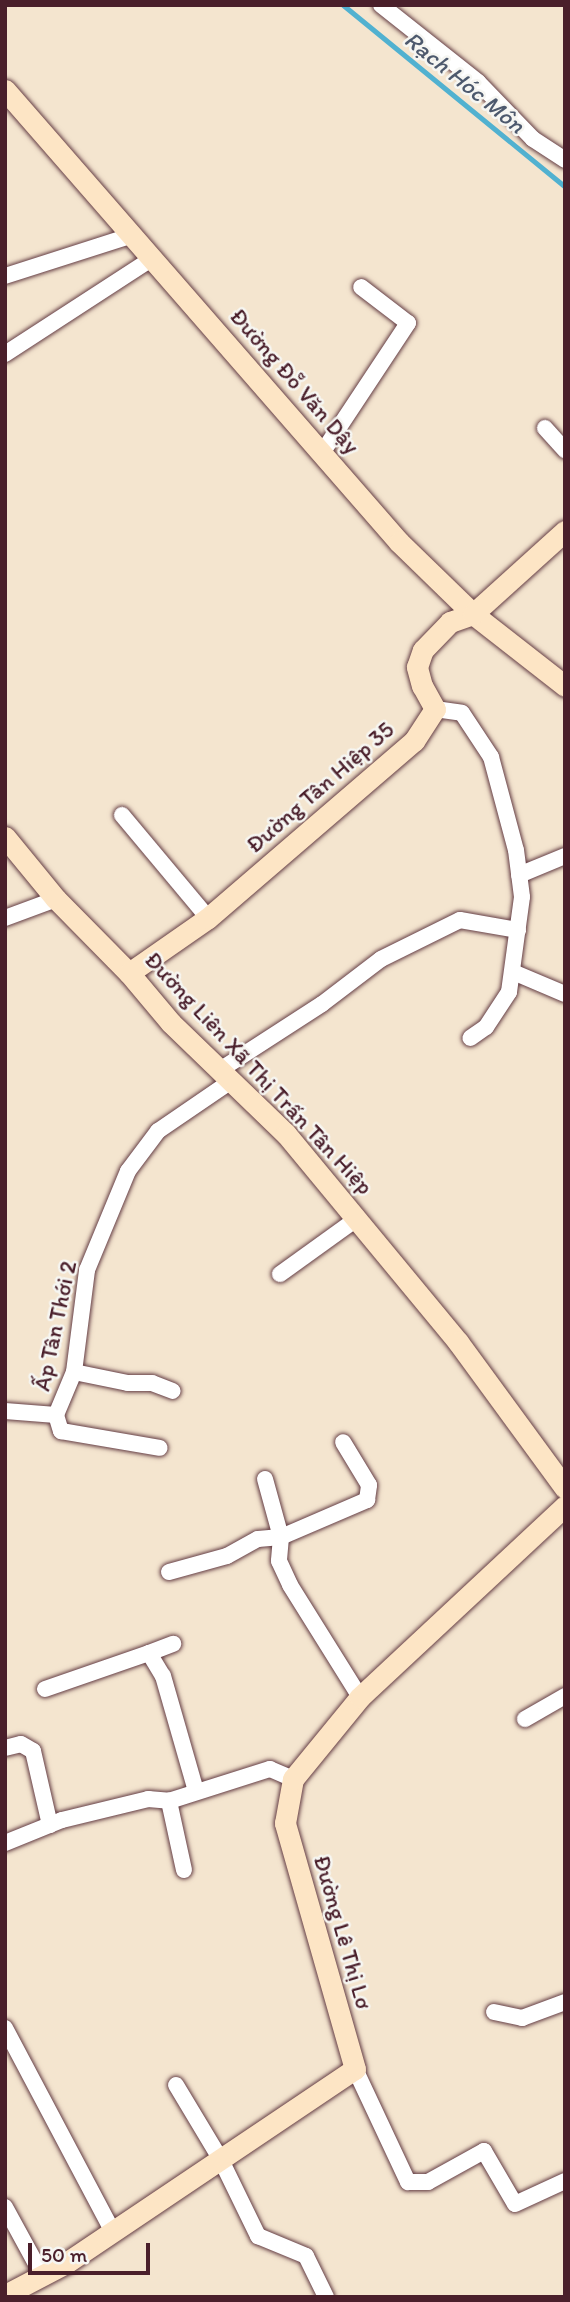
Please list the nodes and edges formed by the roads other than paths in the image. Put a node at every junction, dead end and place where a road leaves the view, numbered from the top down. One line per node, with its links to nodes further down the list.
1 (381, 5): 3 (street)
2 (5, 90): 4 (street, Đường Đỗ Văn Dậy)
3 (565, 160)
4 (133, 235): 5 (street, Đường Đỗ Văn Dậy); 6 (street)
5 (153, 258): 8 (street); 11 (street, Đường Đỗ Văn Dậy)
6 (5, 275)
7 (361, 288): 11 (street)
8 (5, 354)
9 (545, 428): 10 (street)
10 (565, 450)
11 (322, 453): 13 (street, Đường Đỗ Văn Dậy)
12 (565, 531): 13 (street)
13 (473, 614): 14 (street, Đường Đỗ Văn Dậy); 15 (street)
14 (565, 686)
15 (435, 709): 19 (street); 22 (street, Đường Tân Hiệp 35)
16 (122, 815): 22 (street)
17 (5, 837): 20 (street, Đường Liên Xã Thị Trấn Tân Hiệp)
18 (565, 856): 19 (street)
19 (519, 876): 23 (street)
20 (56, 899): 21 (street); 25 (street, Đường Liên Xã Thị Trấn Tân Hiệp)
21 (5, 918)
22 (208, 918): 25 (street, Đường Tân Hiệp 35)
23 (518, 930): 24 (street); 28 (street, Ấp Tân Thới 2)
24 (513, 972): 26 (street); 27 (street)
25 (130, 973): 28 (street, Đường Liên Xã Thị Trấn Tân Hiệp)
26 (565, 993)
27 (470, 1038)
28 (225, 1076): 29 (street, Đường Liên Xã Thị Trấn Tân Hiệp); 31 (street, Ấp Tân Thới 2)
29 (358, 1218): 30 (street); 38 (street, Đường Liên Xã Thị Trấn Tân Hiệp)
30 (280, 1274)
31 (74, 1371): 32 (street); 34 (street, Ấp Tân Thới 2)
32 (173, 1391)
33 (5, 1411): 34 (street, Ấp Tân Thới 2)
34 (56, 1415): 36 (street)
35 (343, 1442): 40 (street)
36 (160, 1448)
37 (265, 1479): 40 (street)
38 (565, 1488)
39 (565, 1506): 46 (street, Đường Lê Thị Lơ)
40 (281, 1537): 41 (street); 46 (street)
41 (169, 1572)
42 (173, 1644): 43 (street)
43 (149, 1653): 44 (street); 50 (street)
44 (46, 1689)
45 (565, 1696): 47 (street)
46 (360, 1697): 49 (street, Đường Lê Thị Lơ)
47 (525, 1719)
48 (5, 1748): 52 (street)
49 (293, 1779): 50 (street); 58 (street, Đường Lê Thị Lơ)
50 (196, 1791): 51 (street)
51 (169, 1801): 52 (street); 54 (street)
52 (50, 1825): 53 (street)
53 (5, 1843)
54 (184, 1870)
55 (565, 2002): 56 (street)
56 (494, 2012)
57 (5, 2028): 63 (street)
58 (355, 2069): 60 (street); 61 (street)
59 (176, 2085): 60 (street)
60 (221, 2160): 63 (street); 66 (street)
61 (565, 2181)
62 (5, 2207): 64 (street)
63 (113, 2232): 64 (street)
64 (42, 2275): 65 (street)
65 (5, 2295)
66 (326, 2297)

